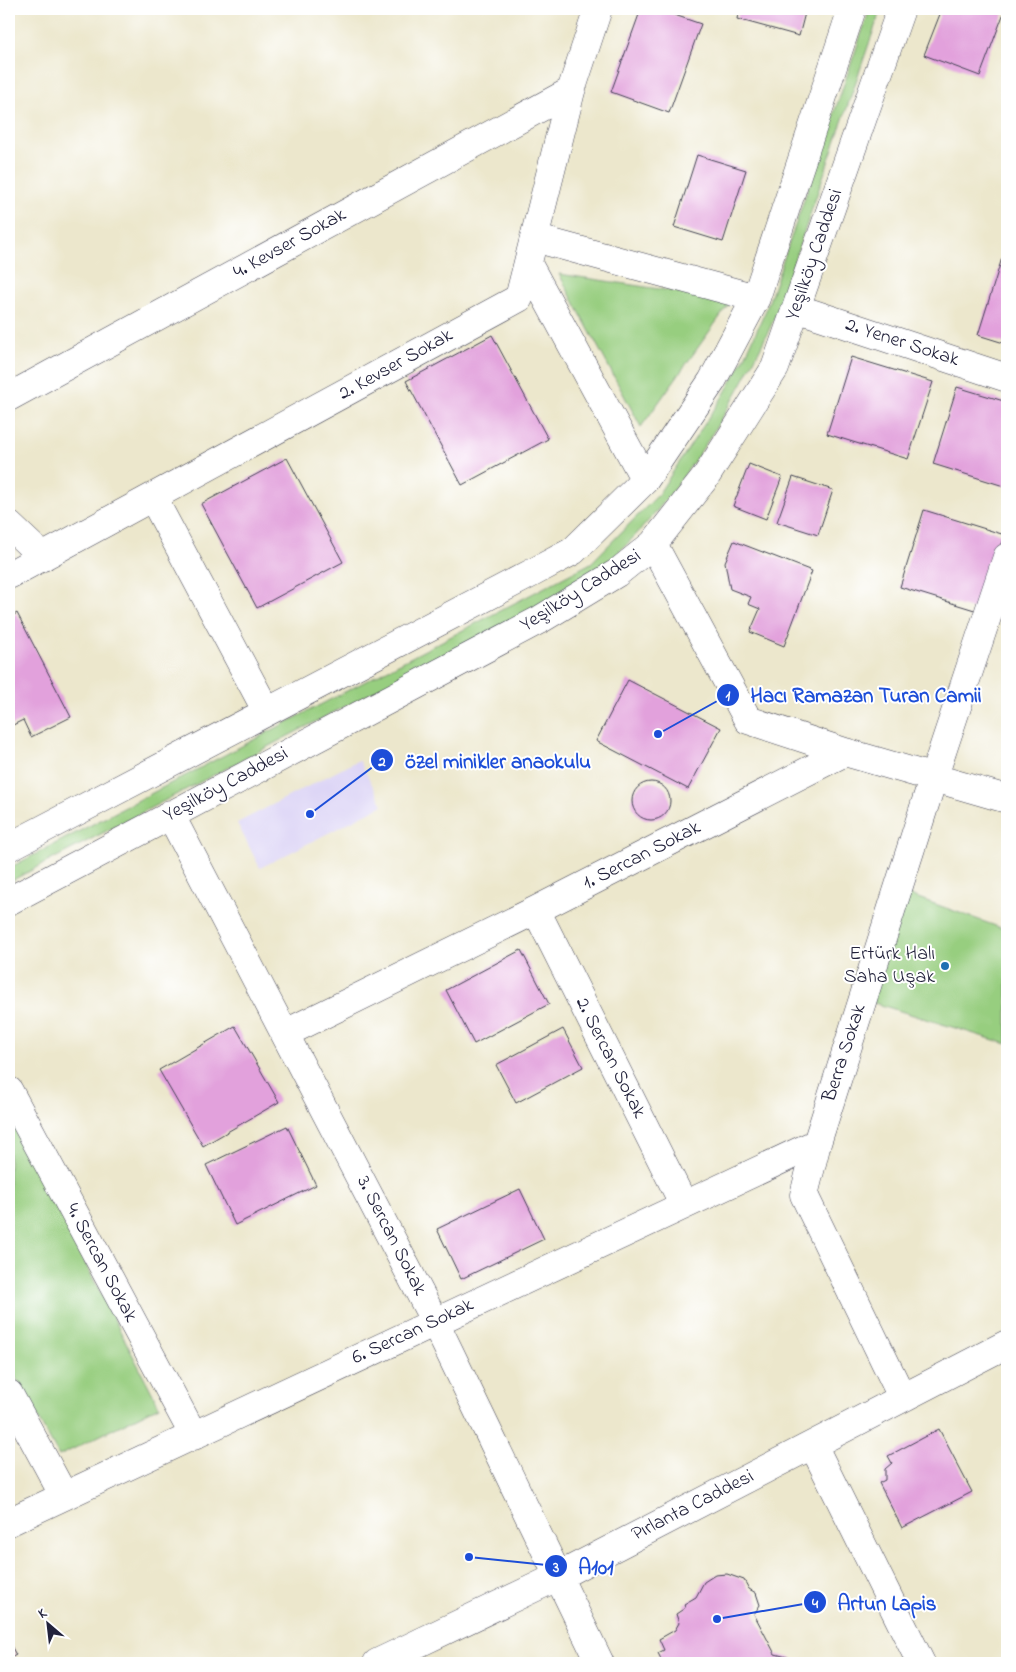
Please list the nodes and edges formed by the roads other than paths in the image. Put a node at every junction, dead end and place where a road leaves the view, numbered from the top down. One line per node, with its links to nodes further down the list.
1 (598, 9): 4 (street, 2. Kevser Sokak)
2 (852, 9): 7 (street, Yeşilköy Caddesi)
3 (901, 9): 8 (street, Yeşilköy Caddesi)
4 (571, 91): 5 (street, 2. Kevser Sokak); 10 (street, 4. Kevser Sokak)
5 (534, 238): 6 (street, 2. Kevser Sokak); 7 (street)
6 (528, 264): 11 (street); 12 (street, 2. Kevser Sokak)
7 (756, 298): 11 (street, Yeşilköy Caddesi)
8 (796, 308): 9 (street, 2. Yener Sokak); 14 (street, Yeşilköy Caddesi)
9 (1007, 378)
10 (9, 397)
11 (645, 480): 18 (street, Yeşilköy Caddesi)
12 (153, 498): 15 (street, 2. Kevser Sokak); 18 (street)
13 (9, 525): 15 (street)
14 (653, 544): 19 (street); 22 (street, Yeşilköy Caddesi)
15 (43, 557): 17 (street, 2. Kevser Sokak)
16 (1007, 557): 20 (street, Berra Sokak)
17 (9, 575)
18 (268, 712): 23 (street, Yeşilköy Caddesi)
19 (845, 752): 20 (street); 25 (street, 1. Sercan Sokak)
20 (933, 779): 21 (street); 28 (street, Berra Sokak)
21 (1007, 800)
22 (170, 814): 24 (street, Yeşilköy Caddesi); 26 (street, 3. Sercan Sokak)
23 (9, 847)
24 (9, 901)
25 (536, 910): 26 (street, 1. Sercan Sokak); 29 (street, 2. Sercan Sokak)
26 (286, 1033): 30 (street, 3. Sercan Sokak)
27 (9, 1091): 34 (street, 4. Sercan Sokak)
28 (817, 1144): 29 (street, 6. Sercan Sokak); 33 (street, Berra Sokak)
29 (684, 1205): 30 (street, 6. Sercan Sokak)
30 (435, 1322): 34 (street, 6. Sercan Sokak); 38 (street, 3. Sercan Sokak)
31 (1007, 1344): 33 (street, Pırlanta Caddesi)
32 (9, 1394): 36 (street)
33 (902, 1397): 35 (street, Pırlanta Caddesi)
34 (194, 1436): 36 (street, 6. Sercan Sokak)
35 (812, 1445): 38 (street, Pırlanta Caddesi); 41 (street)
36 (64, 1496): 37 (street, 6. Sercan Sokak)
37 (9, 1522)
38 (556, 1577): 39 (street, Pırlanta Caddesi); 40 (street, 3. Sercan Sokak)
39 (377, 1663)
40 (600, 1663)
41 (921, 1663)

